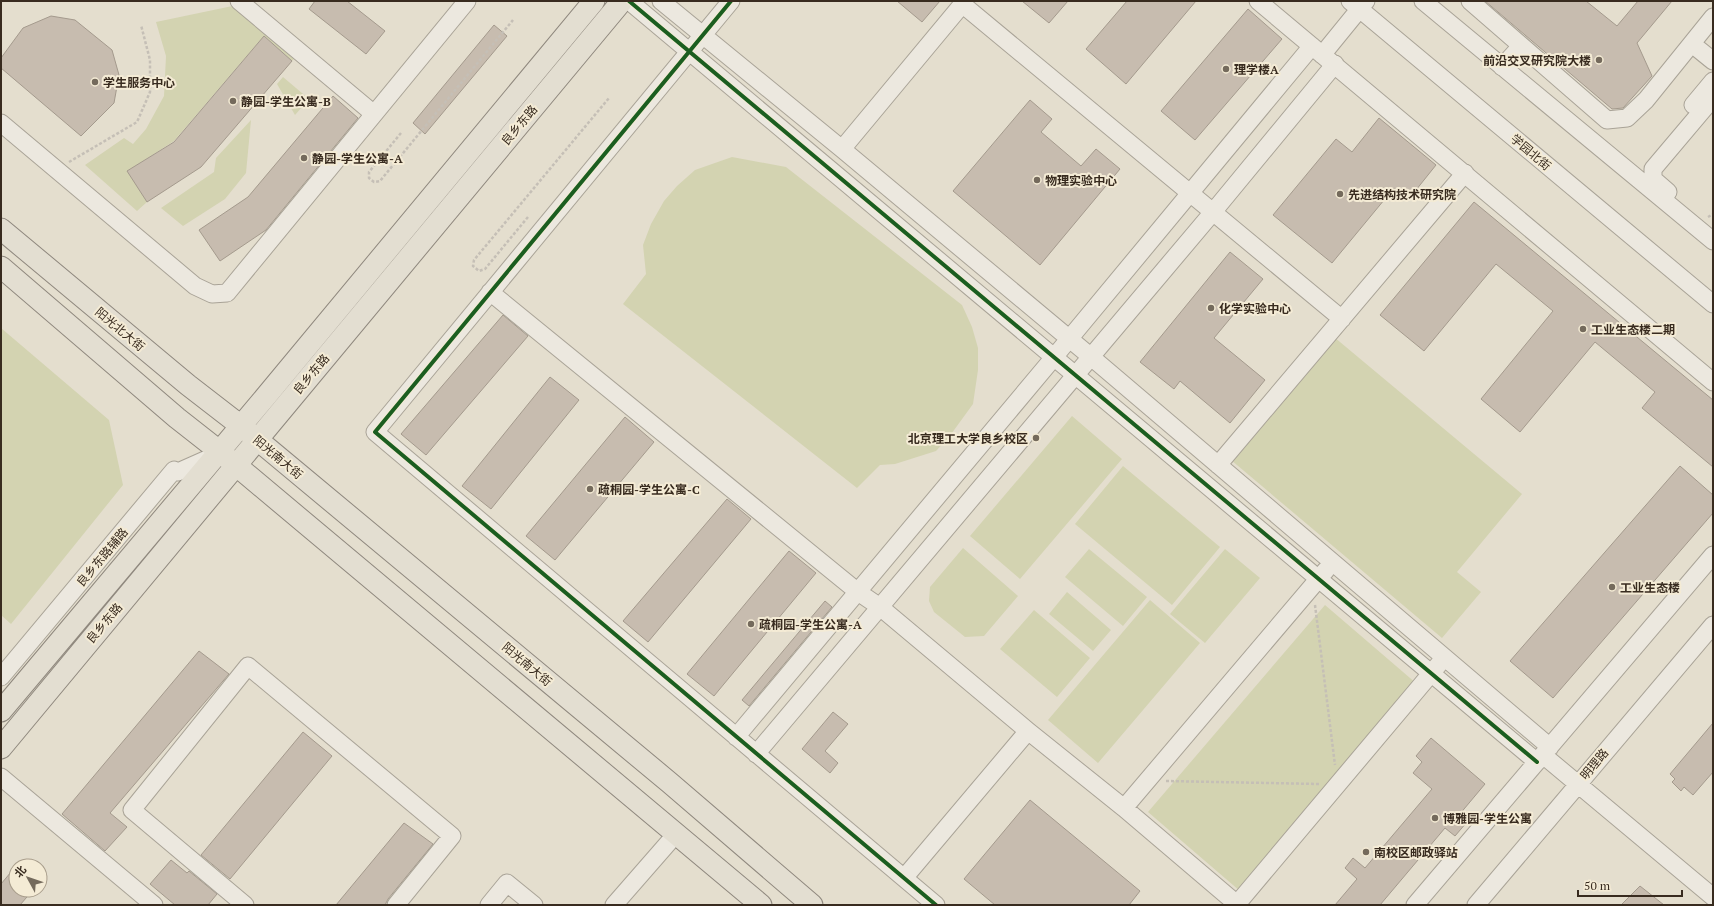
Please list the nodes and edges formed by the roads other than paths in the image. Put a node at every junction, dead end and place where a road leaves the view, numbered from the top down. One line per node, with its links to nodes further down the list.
1 (239, 1): 23 (street)
2 (466, 1): 23 (street)
3 (594, 1): 42 (main road, 良乡东路)
4 (622, 1): 43 (main road, 良乡东路)
5 (629, 1): 16 (street)
6 (661, 1): 14 (street)
7 (731, 1): 14 (street)
8 (1258, 1): 18 (street)
9 (1423, 1): 20 (street)
10 (1470, 1): 17 (street)
11 (963, 2): 25 (street); 28 (street)
12 (1358, 4): 18 (street); 35 (street, 学园北街)
13 (1713, 17): 15 (street)
14 (696, 30): 16 (street); 25 (street)
15 (1692, 44): 17 (street); 19 (street)
16 (684, 46): 34 (street); 38 (street)
17 (1521, 46): 20 (street)
18 (1323, 55): 26 (street); 28 (street); 29 (street)
19 (1713, 61)
20 (1502, 66): 27 (street)
21 (1713, 81): 27 (street)
22 (1713, 98): 31 (street)
23 (374, 114): 24 (street)
24 (1, 123)
25 (842, 149): 37 (street)
26 (1465, 173): 36 (street); 41 (street)
27 (1634, 176): 32 (street)
28 (1191, 193): 29 (street); 37 (street)
29 (1213, 212): 36 (street); 39 (street)
30 (1, 229): 42 (main road, 阳光北大街)
31 (1713, 229)
32 (1713, 242)
33 (1, 267): 44 (main road)
34 (490, 292): 50 (street); 58 (street)
35 (1713, 304)
36 (1342, 319): 45 (street)
37 (1069, 339): 38 (street); 39 (street)
38 (1055, 356): 40 (street); 50 (street)
39 (1090, 356): 40 (street); 45 (street)
40 (1076, 373): 49 (street); 51 (street)
41 (1713, 382)
42 (241, 426): 43 (main road, 阳光南大街); 44 (main road, 良乡东路)
43 (257, 440): 46 (main road, 良乡东路); 76 (main road, 阳光南大街)
44 (216, 454): 46 (main road); 55 (street, 良乡东路辅路); 56 (main road, 良乡东路)
45 (1218, 465): 48 (street)
46 (236, 466): 59 (main road, 良乡东路); 65 (main road)
47 (1713, 555): 61 (street)
48 (1332, 562): 49 (street); 53 (street)
49 (1319, 578): 54 (street); 64 (street)
50 (858, 592): 51 (street); 58 (street)
51 (880, 607): 57 (street); 60 (street)
52 (1713, 625): 63 (street, 明理路)
53 (1445, 658): 54 (street); 61 (street)
54 (1432, 673): 61 (street); 68 (street)
55 (1, 678)
56 (1, 711)
57 (1028, 731): 64 (street); 66 (street)
58 (736, 737): 60 (street)
59 (1, 748)
60 (756, 754): 66 (street)
61 (1544, 755): 63 (street); 78 (street)
62 (1, 777): 69 (street)
63 (1578, 783): 67 (street); 79 (street, 明理路)
64 (1124, 808): 68 (street)
65 (676, 834): 74 (street); 75 (main road)
66 (904, 878): 77 (street)
67 (1713, 897)
68 (1238, 904)
69 (154, 905)
70 (245, 905): 71 (street)
71 (396, 905)
72 (488, 905): 73 (street)
73 (534, 905)
74 (614, 905)
75 (761, 905)
76 (812, 905)
77 (936, 905)
78 (1415, 905)
79 (1476, 905)

